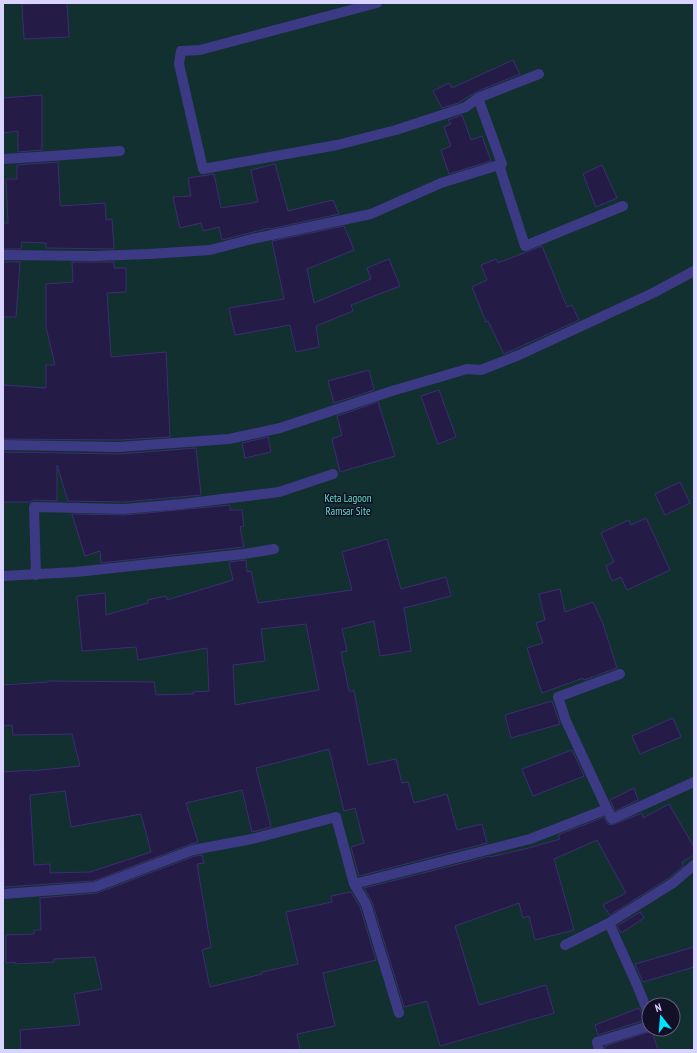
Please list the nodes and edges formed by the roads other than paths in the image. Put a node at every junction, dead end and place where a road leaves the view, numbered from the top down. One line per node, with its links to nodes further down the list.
1 (377, 3): 3 (street)
2 (539, 74): 3 (street)
3 (478, 98): 6 (street)
4 (120, 151): 5 (street)
5 (3, 159)
6 (498, 165): 7 (street); 8 (street)
7 (623, 206)
8 (3, 255)
9 (694, 271): 10 (street)
10 (3, 445)
11 (333, 474): 13 (street)
12 (274, 549): 13 (street)
13 (36, 575): 14 (street)
14 (3, 576)
15 (620, 674): 17 (street)
16 (694, 782): 17 (street)
17 (607, 809): 19 (street)
18 (694, 865): 21 (street)
19 (354, 884): 20 (street); 24 (street)
20 (3, 894)
21 (608, 923): 22 (street); 23 (street)
22 (565, 945)
23 (642, 997)
24 (399, 1013)
25 (641, 1028): 26 (street)
26 (599, 1050)

